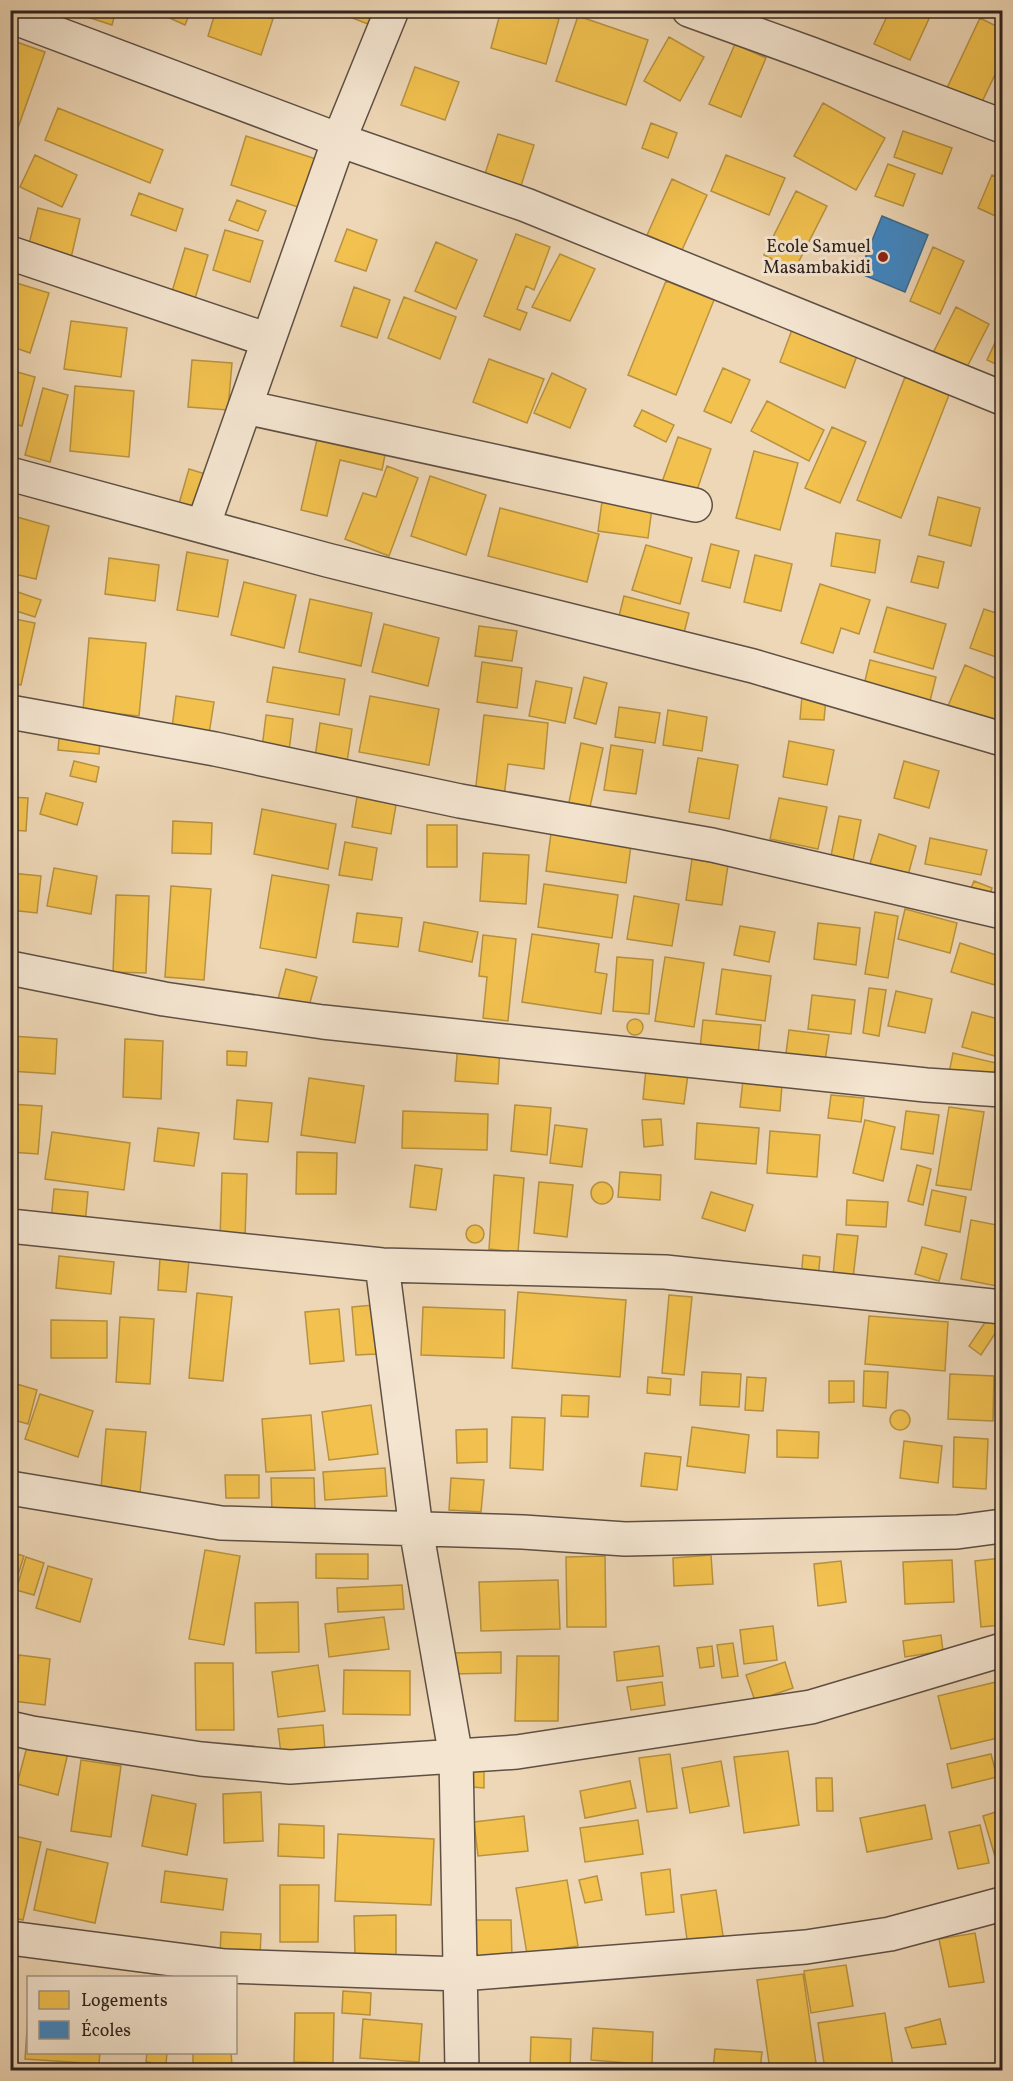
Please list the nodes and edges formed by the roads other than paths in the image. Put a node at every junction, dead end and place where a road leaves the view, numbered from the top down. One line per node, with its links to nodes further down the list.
1 (392, 10): 5 (street)
2 (689, 10): 4 (street)
3 (10, 16): 5 (street)
4 (1002, 126)
5 (339, 140): 7 (street); 8 (street)
6 (10, 253): 7 (street)
7 (268, 340): 9 (street)
8 (1002, 398)
9 (245, 407): 11 (street); 12 (street)
10 (10, 474): 12 (street)
11 (695, 505)
12 (203, 526): 14 (street)
13 (10, 712): 15 (street)
14 (1002, 739)
15 (1002, 912)
16 (10, 968): 17 (street)
17 (1002, 1090)
18 (10, 1226): 19 (street)
19 (382, 1265): 20 (street); 23 (street)
20 (1002, 1307)
21 (10, 1488): 23 (street)
22 (1002, 1526): 23 (street)
23 (416, 1529): 26 (street)
24 (1002, 1650): 26 (street)
25 (10, 1728): 26 (street)
26 (456, 1757): 29 (street)
27 (1002, 1904): 29 (street)
28 (10, 1938): 29 (street)
29 (461, 1974): 30 (street)
30 (462, 2070)

